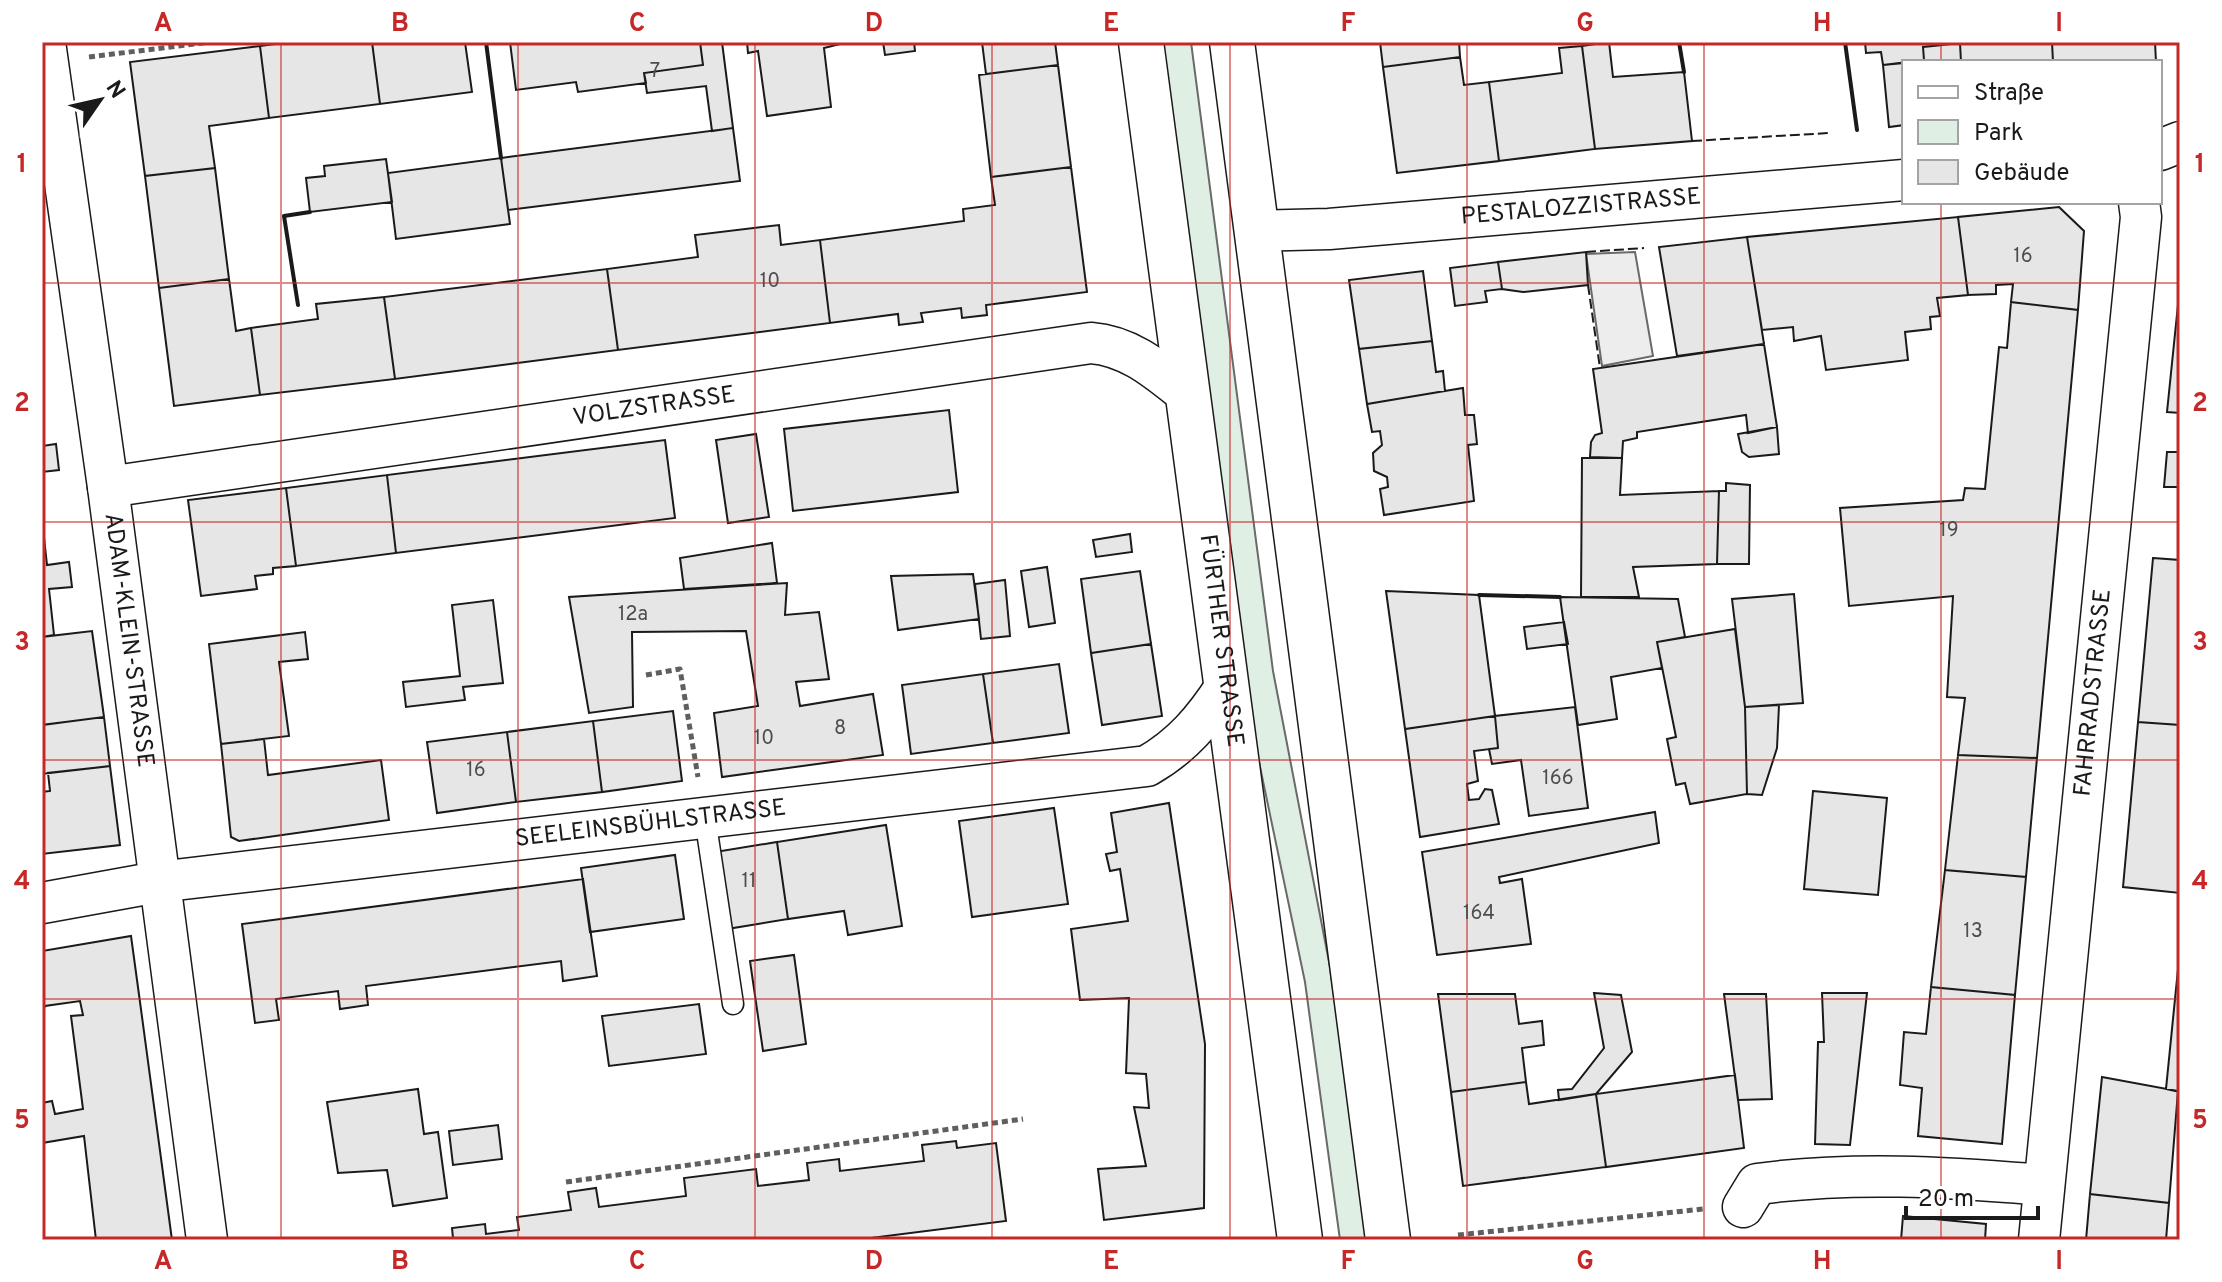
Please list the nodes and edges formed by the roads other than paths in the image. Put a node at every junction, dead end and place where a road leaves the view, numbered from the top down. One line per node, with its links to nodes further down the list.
1 (1141, 42): 7 (main road, FÜRTHER STRASSE)
2 (1232, 42): 6 (main road)
3 (46, 52): 8 (street, ADAM-KLEIN-STRASSE)
4 (1902, 180): 6 (street, PESTALOZZISTRASSE)
5 (2139, 204): 14 (street, FAHRRADSTRASSE)
6 (1256, 231): 18 (main road)
7 (1187, 394): 8 (street, VOLZSTRASSE); 9 (main road, FÜRTHER STRASSE)
8 (108, 487): 11 (street, ADAM-KLEIN-STRASSE)
9 (1226, 686): 10 (street, SEELEINSBÜHLSTRASSE); 17 (main road, FÜRTHER STRASSE)
10 (705, 818): 11 (street, SEELEINSBÜHLSTRASSE); 13 (lane)
11 (158, 882): 12 (street, SEELEINSBÜHLSTRASSE); 16 (street, ADAM-KLEIN-STRASSE)
12 (42, 903)
13 (733, 1004)
14 (2044, 1185): 15 (street); 19 (street, FAHRRADSTRASSE)
15 (1743, 1207)
16 (207, 1240)
17 (1300, 1240)
18 (1388, 1240)
19 (2039, 1240)

